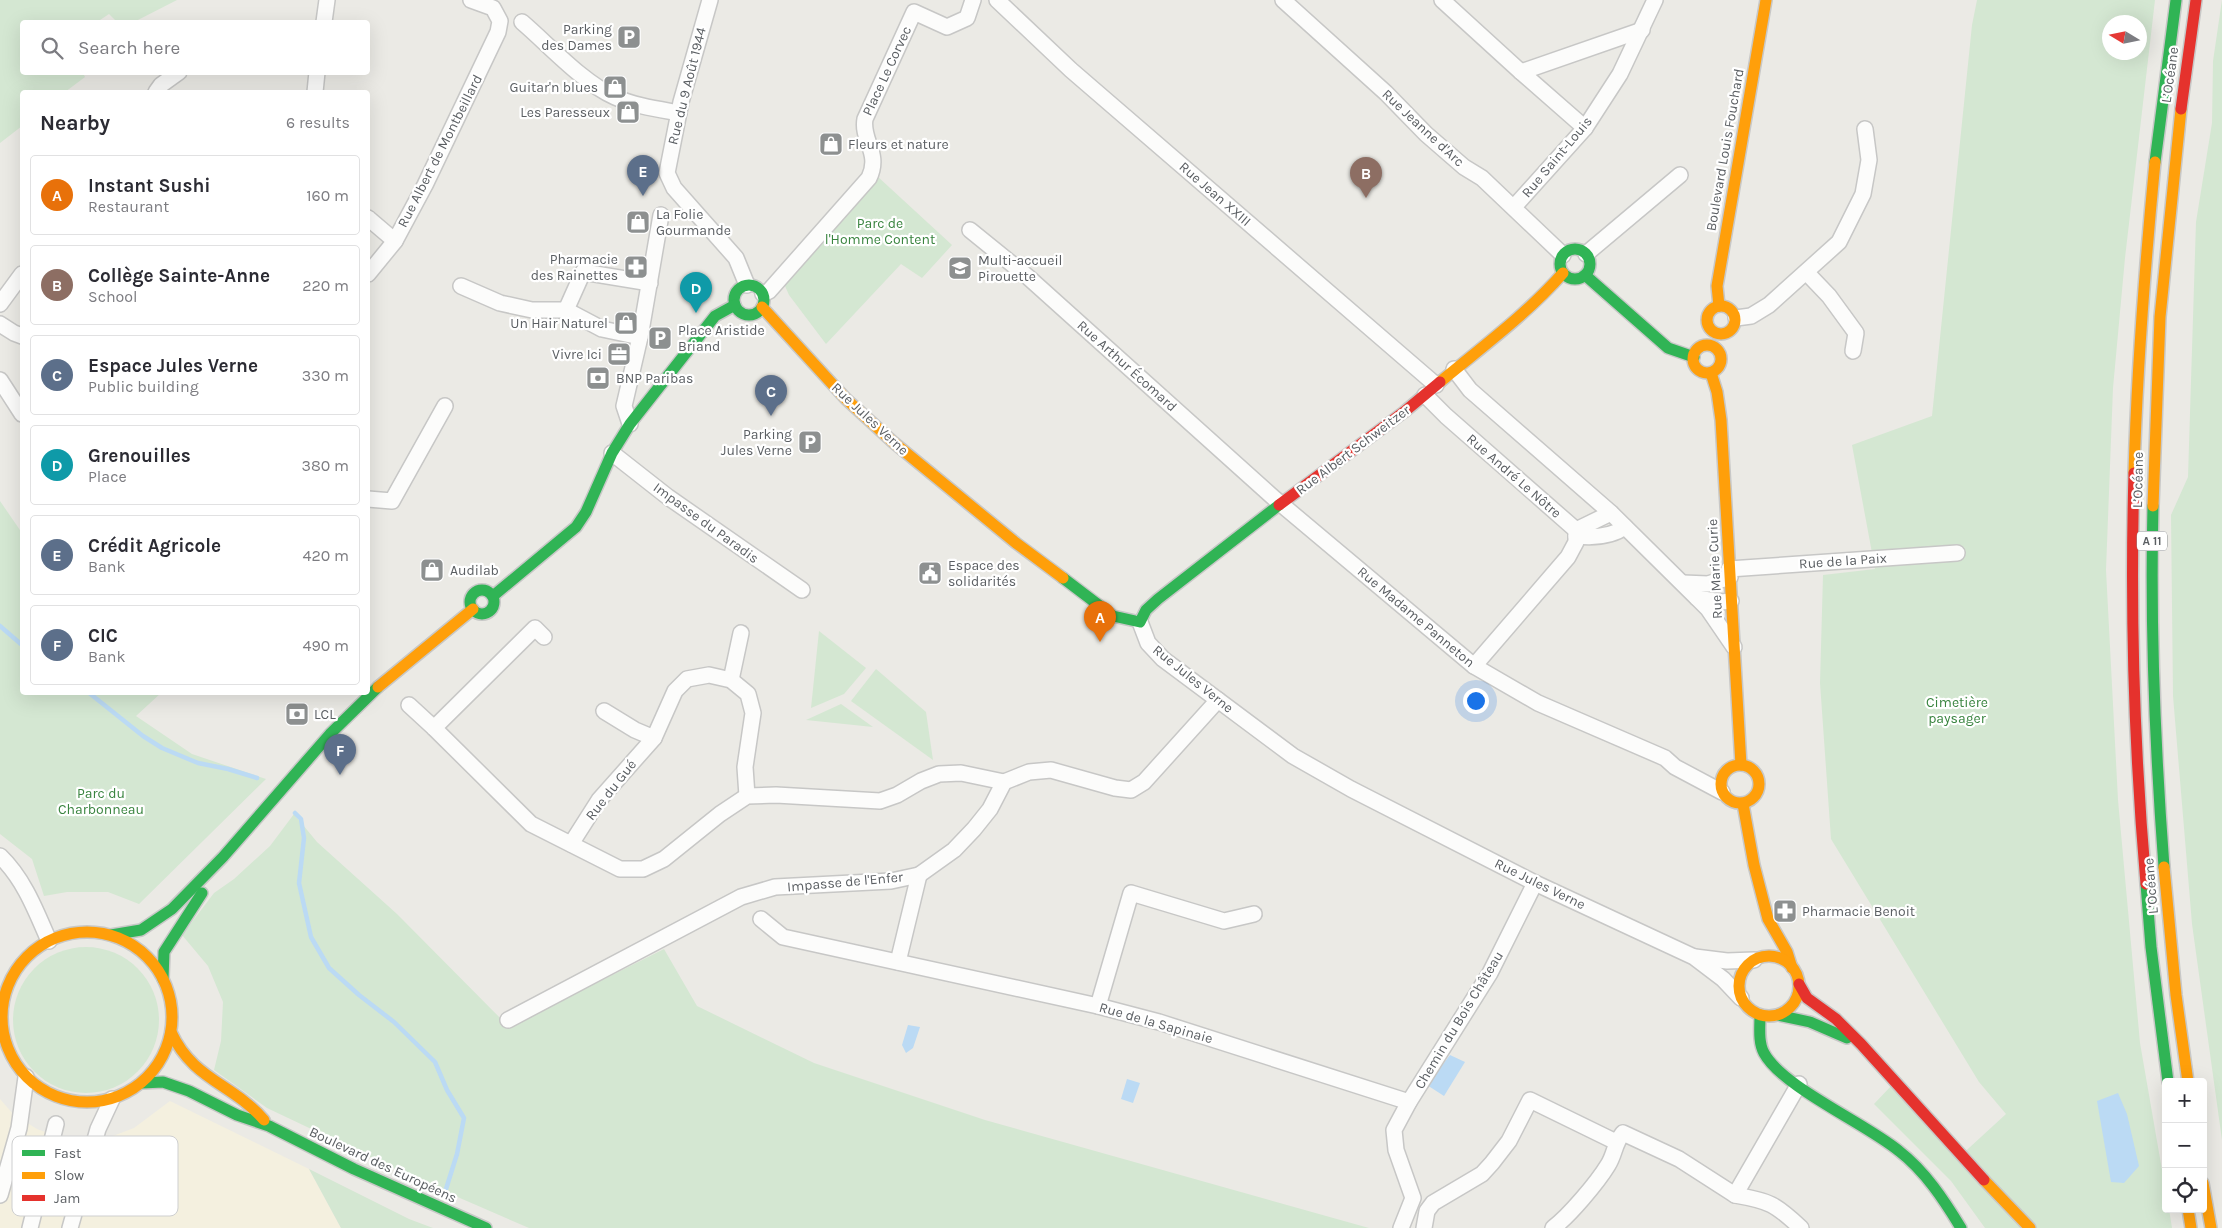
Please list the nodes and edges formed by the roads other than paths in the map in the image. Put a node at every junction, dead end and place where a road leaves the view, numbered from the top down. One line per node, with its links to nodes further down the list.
1 (327, 0): 12 (street)
2 (471, 0): 28 (street, Rue Albert de Montbeillard)
3 (710, 0): 20 (street, Rue du 9 Août 1944)
4 (973, 0): 39 (street, Place Le Corvec)
5 (997, 0): 56 (street, Rue Jean XXIII)
6 (1282, 0): 24 (street, Rue Jeanne d'Arc)
7 (1442, 0): 15 (street)
8 (1654, 0): 14 (street, Rue Saint-Louis)
9 (1766, 0): 42 (main road, Boulevard Louis Fouchard)
10 (2176, 0): 117 (main road, L’Océane / A 11)
11 (2196, 0): 118 (main road, L’Océane / A 11)
12 (324, 20)
13 (522, 22): 20 (street)
14 (1642, 30): 15 (street); 21 (street, Rue Saint-Louis)
15 (1521, 72): 21 (street)
16 (175, 75): 18 (street)
17 (317, 75): 19 (street)
18 (157, 90)
19 (315, 90)
20 (679, 113): 37 (street, Rue du 9 Août 1944)
21 (1585, 128): 24 (street, Rue Saint-Louis)
22 (1864, 129): 33 (street)
23 (1680, 175): 29 (street)
24 (1514, 207): 30 (street, Rue Jeanne d'Arc)
25 (661, 215): 36 (street)
26 (370, 220): 28 (street)
27 (970, 230): 62 (street, Rue Arthur Écomard)
28 (394, 241): 31 (street, Rue Albert de Montbeillard)
29 (1586, 254): 30 (main road); 34 (main road)
30 (1563, 255): 32 (main road)
31 (370, 271)
32 (1563, 273): 34 (main road); 53 (main road, Rue Albert Schweitzer)
33 (1807, 273): 44 (street); 50 (street)
34 (1585, 275): 51 (main road)
35 (20, 277): 40 (street)
36 (650, 283): 43 (street); 49 (street)
37 (747, 285): 39 (main road); 41 (main road)
38 (461, 286): 43 (street)
39 (762, 301): 41 (main road); 74 (main road, Rue Jules Verne)
40 (0, 304)
41 (735, 305): 59 (main road)
42 (1719, 306): 44 (main road); 46 (main road)
43 (566, 310): 49 (street)
44 (1736, 318): 47 (main road)
45 (0, 324): 48 (street)
46 (1708, 326): 47 (main road); 51 (main road)
47 (1727, 334): 52 (main road)
48 (20, 335)
49 (640, 337): 59 (street)
50 (1853, 351)
51 (1697, 352): 52 (main road); 54 (main road)
52 (1720, 354): 54 (main road)
53 (1454, 369): 56 (main road, Rue Albert Schweitzer); 63 (street)
54 (1711, 373): 67 (main road, Rue Marie Curie)
55 (0, 380): 58 (street)
56 (1430, 390): 62 (main road, Rue Albert Schweitzer); 65 (street, Rue André Le Nôtre)
57 (445, 406): 61 (street)
58 (20, 411)
59 (630, 424): 60 (main road)
60 (612, 453): 69 (street, Impasse du Paradis); 70 (main road)
61 (370, 498)
62 (1282, 505): 74 (main road, Rue Albert Schweitzer); 78 (street, Rue Madame Panneton)
63 (1611, 513): 64 (street); 65 (street)
64 (1625, 527): 65 (street); 68 (street)
65 (1576, 533): 78 (street)
66 (1957, 553): 67 (street, Rue de la Paix)
67 (1730, 573): 68 (street); 72 (main road, Rue Marie Curie)
68 (1683, 583): 71 (street)
69 (802, 590)
70 (493, 596): 73 (main road); 73 (main road)
71 (1697, 598): 72 (street); 77 (street)
72 (1732, 601): 77 (main road, Rue Marie Curie)
73 (473, 609): 90 (main road)
74 (1140, 622): 80 (street, Rue Jules Verne)
75 (741, 633): 79 (street)
76 (544, 638): 83 (street)
77 (1734, 647): 85 (main road, Rue Marie Curie)
78 (1474, 666): 87 (street, Rue Madame Panneton)
79 (731, 680): 84 (street, Rue du Gué); 88 (street)
80 (1218, 700): 86 (street); 94 (street, Rue Jules Verne)
81 (409, 705): 83 (street)
82 (604, 711): 84 (street)
83 (434, 728): 91 (street)
84 (654, 738): 91 (street, Rue du Gué)
85 (1741, 765): 87 (main road); 89 (main road)
86 (1004, 782): 88 (street); 93 (street, Impasse de l'Enfer)
87 (1722, 792): 89 (main road)
88 (747, 796): 91 (street)
89 (1743, 804): 97 (main road)
90 (238, 842): 98 (main road); 104 (main road)
91 (571, 844)
92 (0, 856): 99 (street)
93 (919, 875): 102 (street); 111 (street, Impasse de l'Enfer)
94 (1535, 883): 101 (street, Rue Jules Verne); 122 (street, Chemin du Bois Château)
95 (1254, 914): 108 (street)
96 (761, 919): 102 (street, Rue de la Sapinaie)
97 (1768, 919): 100 (main road); 103 (main road)
98 (111, 935): 99 (main road); 104 (main road)
99 (49, 941): 107 (main road)
100 (1760, 951): 101 (street, Rue Jules Verne); 103 (main road); 106 (main road)
101 (1694, 957): 106 (street, Rue Jules Verne)
102 (898, 962): 108 (street, Rue de la Sapinaie)
103 (1792, 968): 105 (main road)
104 (163, 979): 112 (main road)
105 (1799, 984): 110 (main road); 113 (main road)
106 (1741, 998): 109 (main road)
107 (2, 1006): 115 (main road)
108 (1098, 1006): 122 (street, Rue de la Sapinaie)
109 (1760, 1015): 110 (main road); 120 (main road)
110 (1778, 1015): 113 (main road)
111 (508, 1020)
112 (171, 1032): 119 (main road); 124 (main road)
113 (1861, 1044): 140 (main road)
114 (0, 1054): 115 (main road)
115 (13, 1058): 116 (main road)
116 (26, 1077): 121 (main road); 125 (street)
117 (2168, 1078)
118 (2187, 1078)
119 (142, 1083): 121 (main road); 124 (main road)
120 (1799, 1084): 131 (street); 139 (main road)
121 (112, 1099): 127 (street)
122 (1408, 1102): 135 (street, Chemin du Bois Château)
123 (56, 1124): 126 (street)
124 (269, 1126): 134 (main road, Boulevard des Européens)
125 (17, 1136)
126 (53, 1136)
127 (96, 1136)
128 (1616, 1142): 131 (street); 136 (street); 137 (street)
129 (12, 1152): 130 (street)
130 (0, 1195)
131 (1735, 1195): 138 (street)
132 (2207, 1206): 142 (main road)
133 (2189, 1213): 141 (main road)
134 (486, 1228)
135 (1401, 1228)
136 (1424, 1228)
137 (1553, 1228)
138 (1801, 1228)
139 (1961, 1228)
140 (2030, 1228)
141 (2191, 1228)
142 (2211, 1228)

